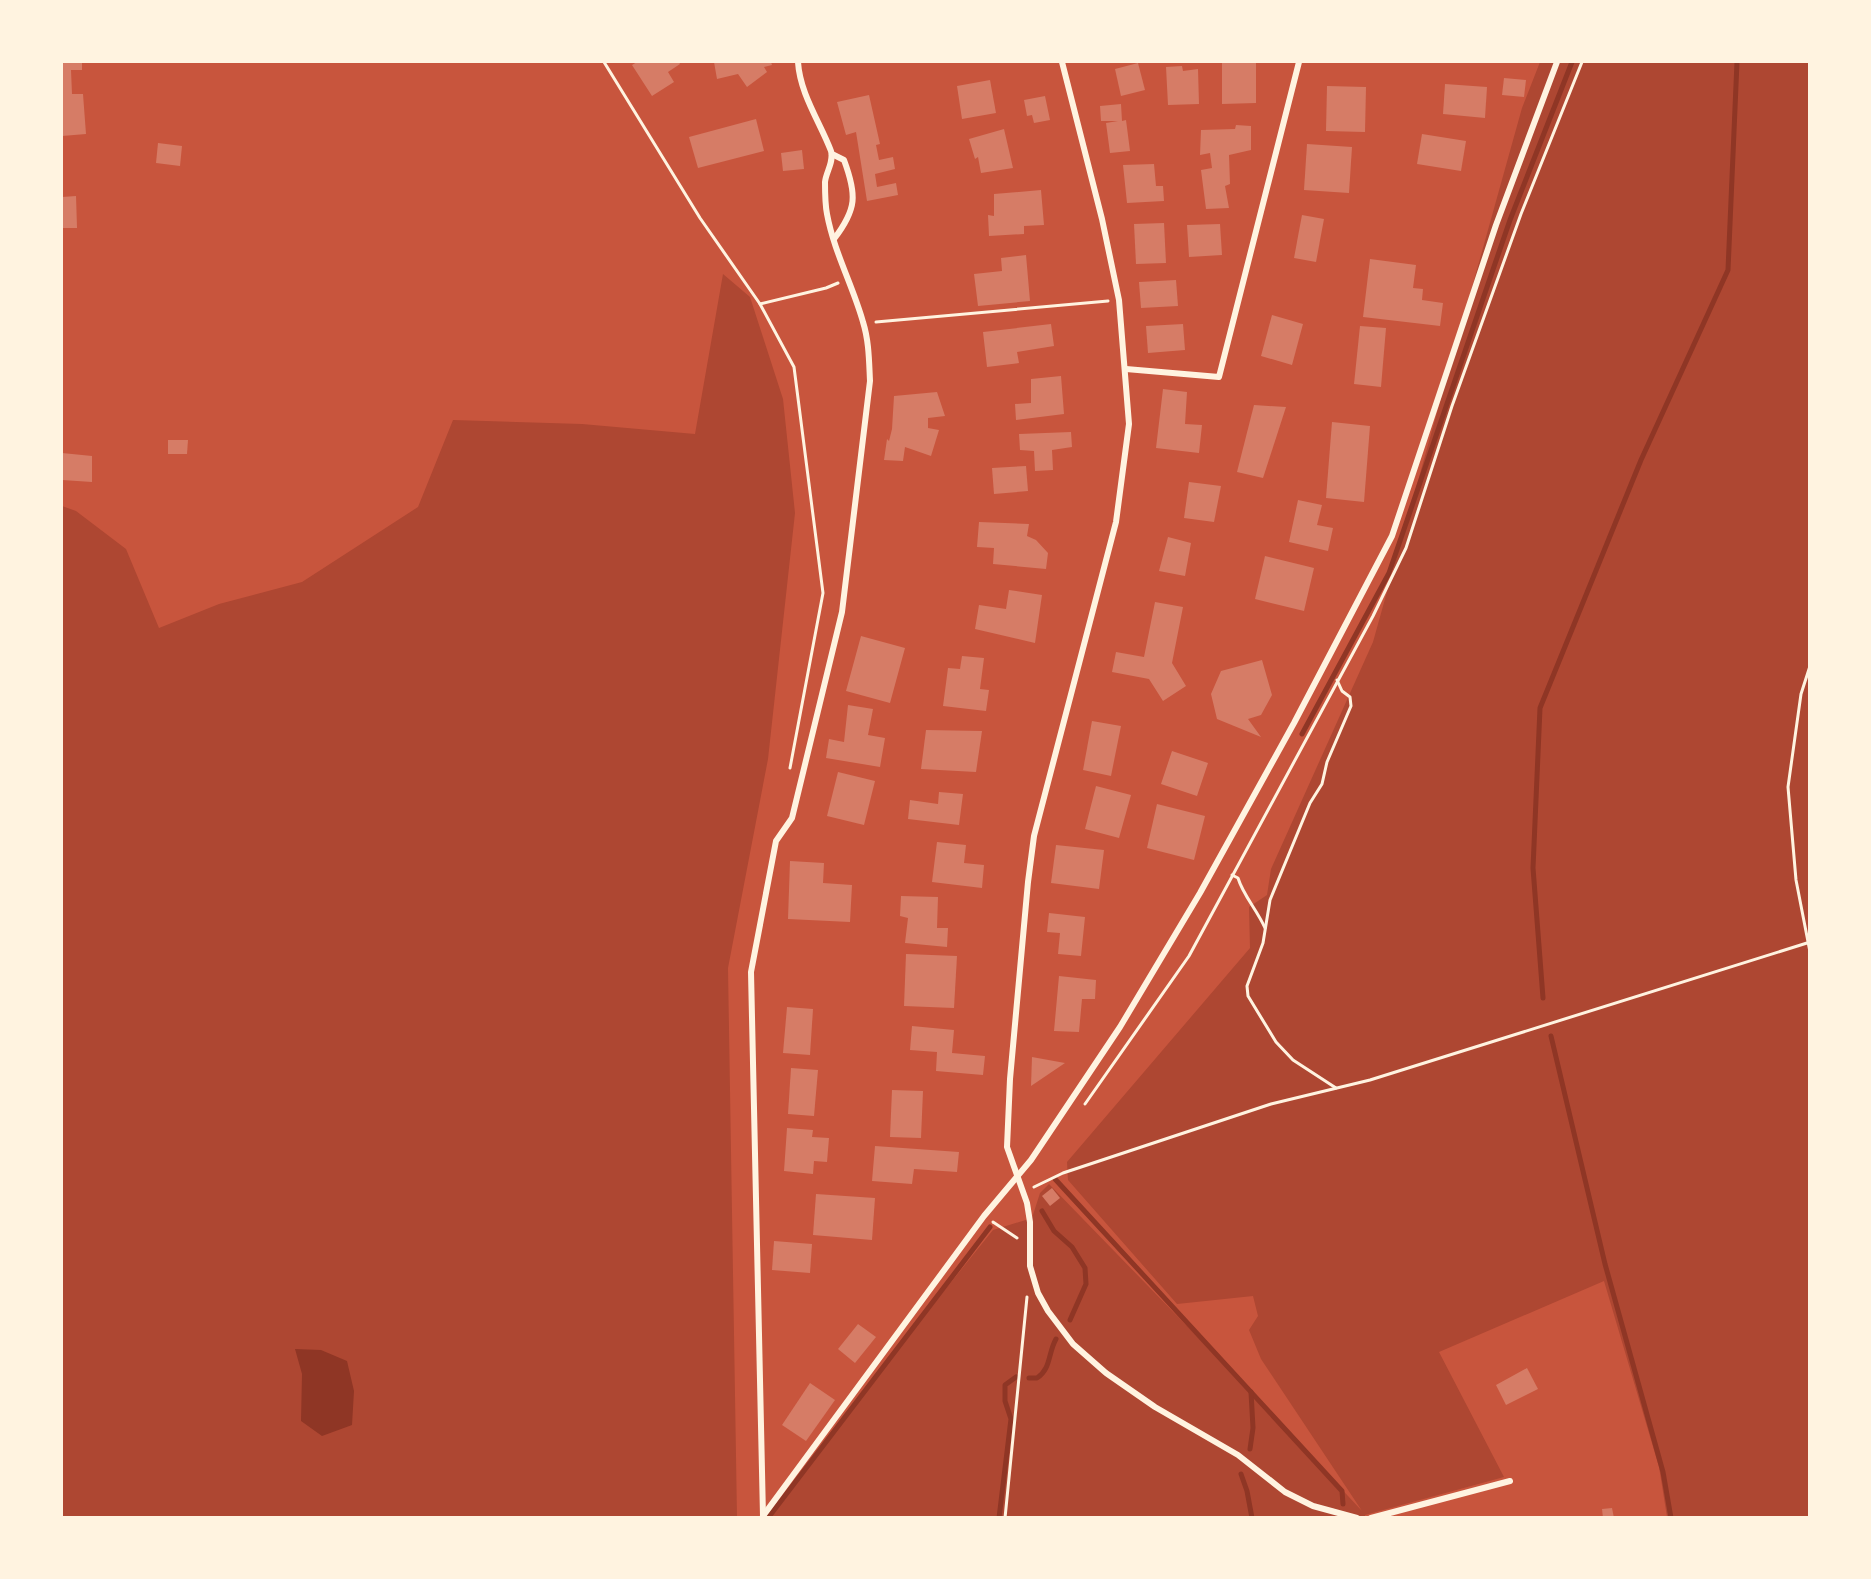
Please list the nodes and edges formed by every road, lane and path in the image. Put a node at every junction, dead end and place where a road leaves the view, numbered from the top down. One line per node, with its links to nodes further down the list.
1 (604, 62): 10 (path)
2 (798, 62): 6 (street)
3 (1062, 62): 9 (street)
4 (1299, 62): 12 (street)
5 (1557, 62): 21 (street)
6 (832, 154): 7 (street); 7 (street)
7 (834, 238): 8 (street)
8 (848, 279): 10 (path); 11 (street)
9 (1119, 300): 11 (path); 12 (street)
10 (760, 304): 15 (path)
11 (864, 323): 27 (street)
12 (1126, 369): 21 (street)
13 (1809, 666): 18 (path)
14 (1337, 680): 17 (path)
15 (790, 773)
16 (1232, 875): 17 (path)
17 (1265, 929): 20 (path)
18 (1807, 943): 19 (path); 20 (path)
19 (1809, 952)
20 (1336, 1088): 22 (path)
21 (1017, 1176): 22 (street); 23 (street)
22 (1024, 1191): 24 (street)
23 (984, 1216): 24 (path); 27 (street)
24 (1031, 1247): 29 (street)
25 (1027, 1293): 28 (path)
26 (1510, 1481): 30 (street)
27 (763, 1516)
28 (1005, 1518)
29 (1357, 1518)
30 (1371, 1518)

